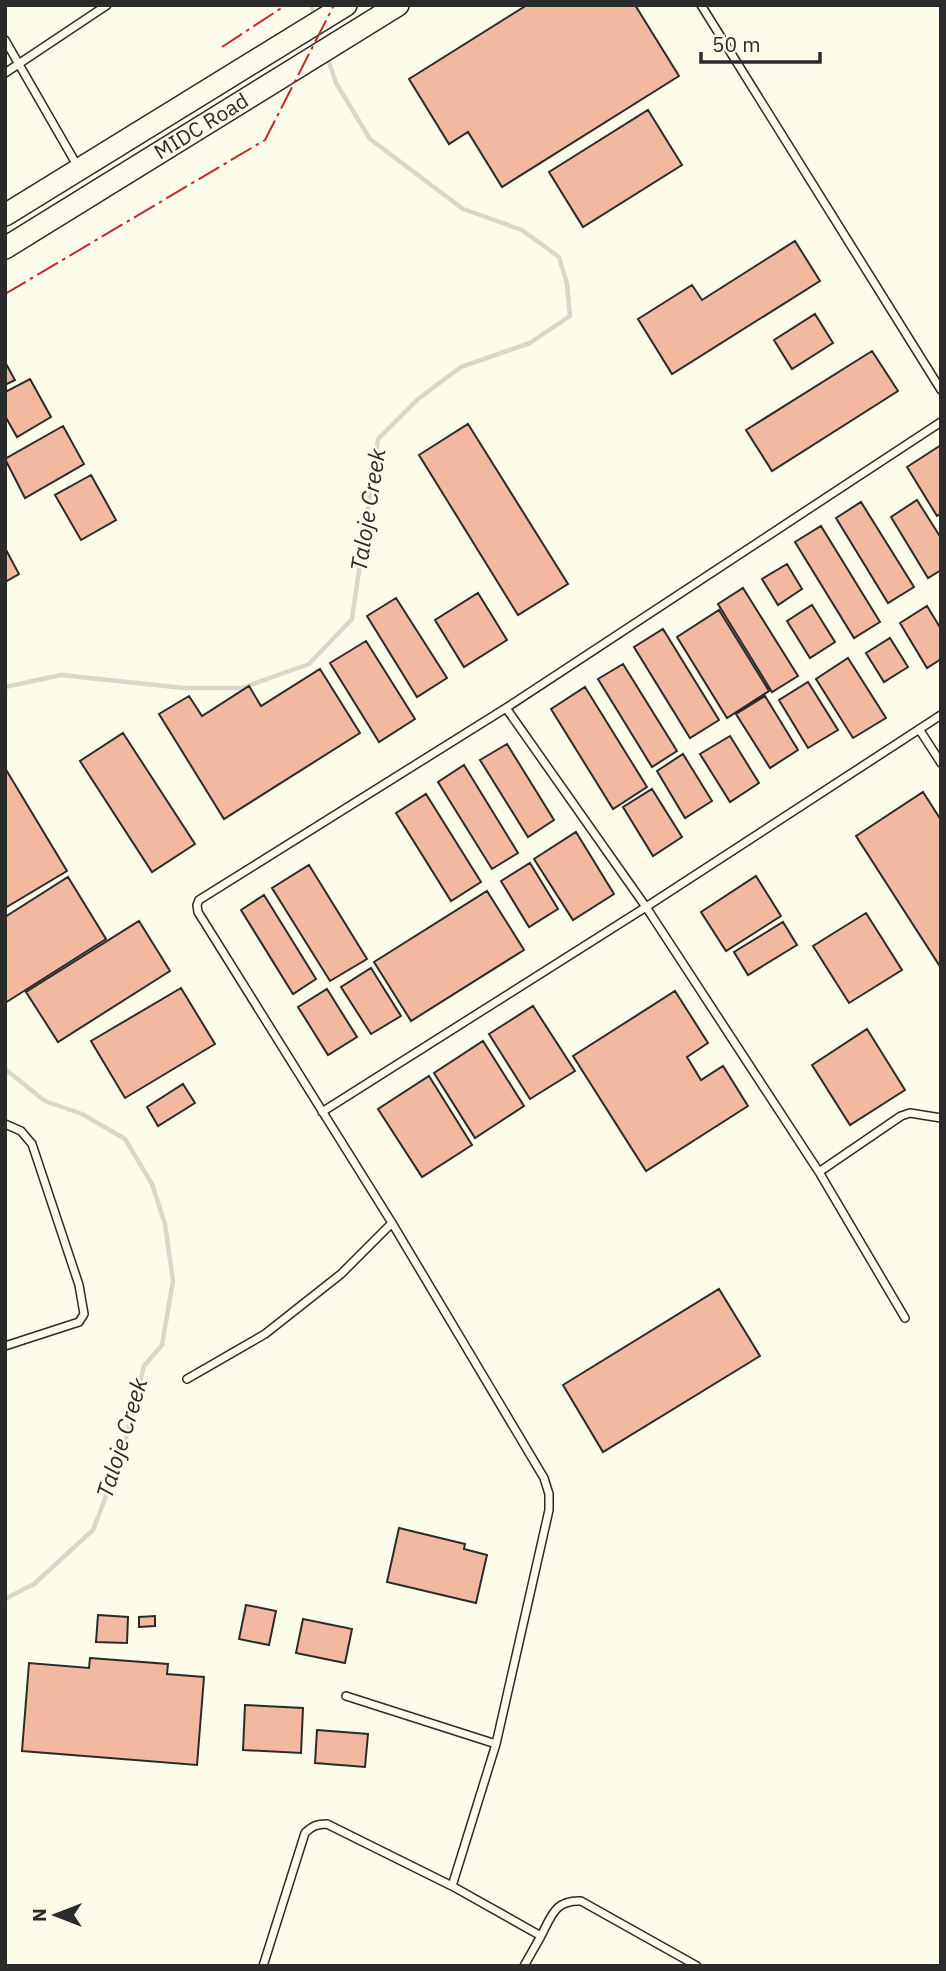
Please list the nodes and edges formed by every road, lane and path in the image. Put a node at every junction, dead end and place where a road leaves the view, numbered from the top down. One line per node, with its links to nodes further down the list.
1 (107, 5): 8 (lane)
2 (346, 5): 5 (main road, MIDC Road)
3 (398, 5): 7 (main road, MIDC Road)
4 (701, 5): 13 (lane)
5 (313, 25): 7 (main road); 10 (main road, MIDC Road)
6 (5, 40): 8 (lane)
7 (324, 50): 12 (main road, MIDC Road)
8 (19, 64): 9 (lane); 10 (lane)
9 (5, 74)
10 (79, 168): 11 (main road, MIDC Road)
11 (5, 215)
12 (5, 248)
13 (941, 390)
14 (941, 422): 15 (lane)
15 (506, 708): 19 (lane); 20 (lane)
16 (941, 715): 17 (lane)
17 (919, 729): 18 (lane); 19 (lane)
18 (941, 763)
19 (646, 907): 20 (lane); 23 (lane)
20 (322, 1112): 24 (lane)
21 (941, 1118): 23 (lane)
22 (5, 1124): 26 (lane)
23 (819, 1172): 25 (lane)
24 (392, 1223): 27 (lane); 29 (lane)
25 (905, 1318)
26 (5, 1346)
27 (187, 1379)
28 (346, 1696): 29 (lane)
29 (496, 1744): 30 (lane)
30 (452, 1886): 31 (lane); 32 (lane)
31 (541, 1936): 33 (lane); 34 (lane)
32 (263, 1966)
33 (524, 1966)
34 (697, 1966)

